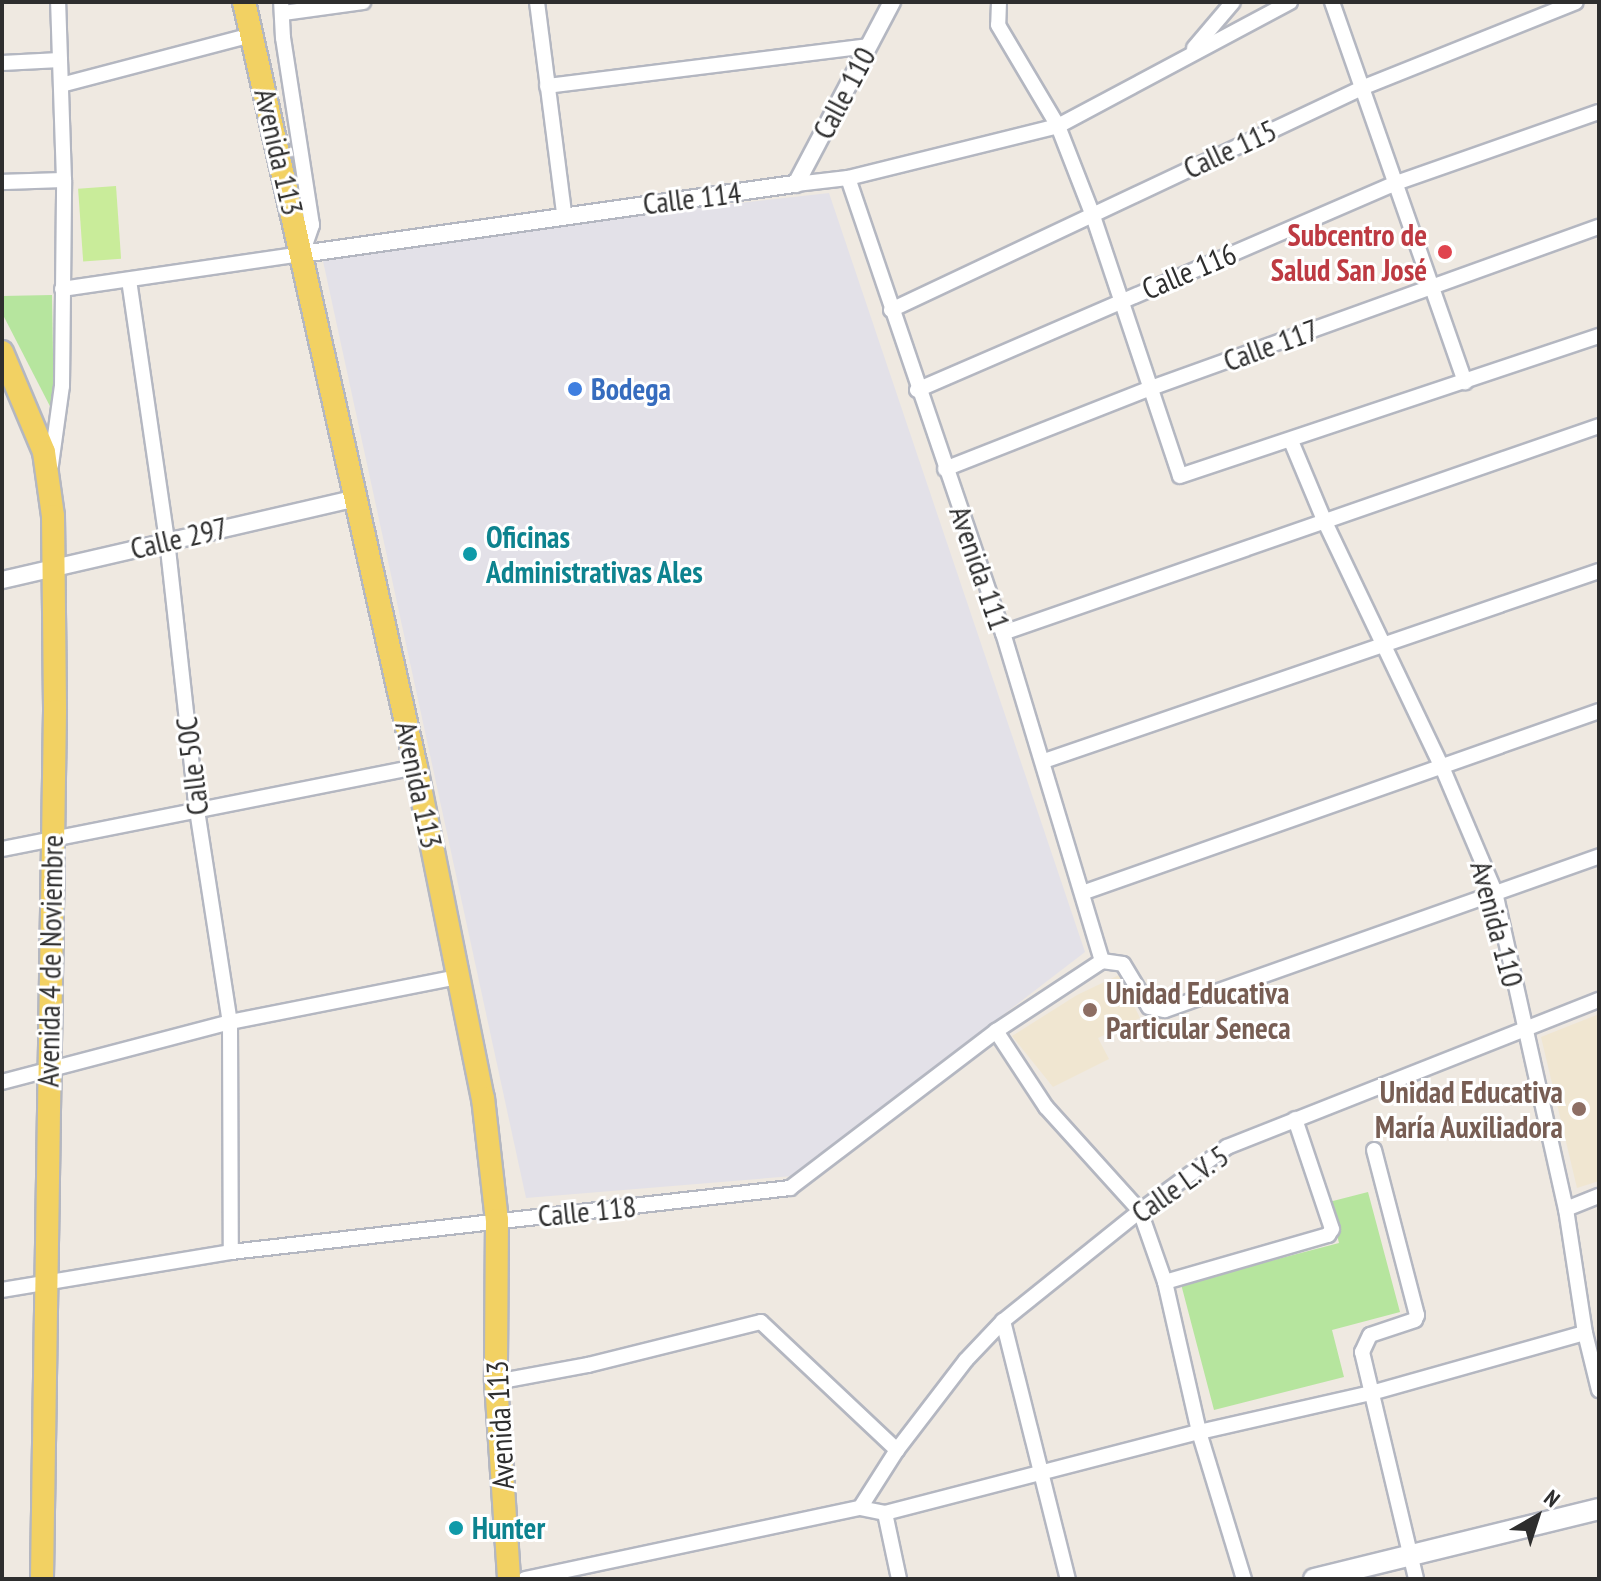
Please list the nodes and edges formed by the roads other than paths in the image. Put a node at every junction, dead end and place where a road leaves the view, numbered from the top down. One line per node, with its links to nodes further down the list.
1 (58, 2): 15 (street)
2 (244, 2): 12 (main road, Avenida 113)
3 (363, 2): 11 (street)
4 (537, 2): 18 (street)
5 (892, 2): 13 (street, Calle 110)
6 (999, 2): 21 (street)
7 (1233, 2): 14 (street)
8 (1290, 2): 14 (street, Calle 114)
9 (1332, 2): 19 (street)
10 (1576, 2): 19 (street, Calle 115)
11 (282, 8): 30 (street)
12 (252, 35): 17 (street); 30 (main road, Avenida 113)
13 (869, 46): 18 (street); 26 (street, Calle 110)
14 (1189, 53): 21 (street, Calle 114)
15 (60, 60): 16 (street); 17 (street)
16 (2, 63)
17 (61, 85): 23 (street)
18 (547, 86): 28 (street)
19 (1364, 87): 25 (street); 27 (street, Calle 115)
20 (1599, 112): 25 (street, Calle 116)
21 (1058, 126): 22 (street, Calle 114); 27 (street)
22 (848, 178): 26 (street, Calle 114); 35 (street, Avenida 111)
23 (64, 180): 24 (street); 33 (street)
24 (2, 182)
25 (1396, 183): 32 (street); 34 (street, Calle 116)
26 (796, 184): 28 (street, Calle 114)
27 (1092, 213): 34 (street); 35 (street, Calle 115)
28 (564, 214): 30 (street, Calle 114)
29 (1599, 227): 32 (street, Calle 117)
30 (302, 254): 31 (street, Calle 114); 45 (main road, Avenida 113)
31 (129, 280): 33 (street, Calle 114); 47 (street, Calle 50C)
32 (1433, 286): 38 (street); 39 (street, Calle 117)
33 (62, 289): 44 (street)
34 (1122, 299): 39 (street); 40 (street, Calle 116)
35 (891, 310): 40 (street, Avenida 111)
36 (1599, 336): 38 (street)
37 (2, 352): 44 (main road, Avenida 4 de Noviembre)
38 (1465, 382): 42 (street)
39 (1151, 388): 42 (street); 43 (street, Calle 117)
40 (917, 390): 43 (street, Avenida 111)
41 (1599, 426): 46 (street)
42 (1291, 441): 46 (street, Avenida 110)
43 (945, 469): 51 (street, Avenida 111)
44 (49, 474): 48 (main road, Avenida 4 de Noviembre)
45 (357, 498): 47 (street, Calle 297); 55 (main road, Avenida 113)
46 (1324, 520): 51 (street); 52 (street, Avenida 110)
47 (167, 540): 48 (street, Calle 297); 57 (street, Calle 50C)
48 (53, 568): 50 (street, Calle 297); 58 (main road, Avenida 4 de Noviembre)
49 (1599, 571): 52 (street)
50 (2, 580)
51 (1003, 633): 54 (street, Avenida 111)
52 (1385, 647): 54 (street); 56 (street, Avenida 110)
53 (1599, 711): 56 (street)
54 (1044, 761): 62 (street, Avenida 111)
55 (416, 767): 57 (street); 64 (main road, Avenida 113)
56 (1442, 767): 61 (street, Avenida 110); 62 (street)
57 (197, 810): 58 (street); 66 (street, Calle 50C)
58 (52, 840): 59 (street); 69 (main road, Avenida 4 de Noviembre)
59 (2, 849)
60 (1599, 856): 61 (street)
61 (1495, 892): 63 (street); 67 (street, Avenida 110)
62 (1082, 893): 63 (street, Avenida 111)
63 (1102, 961): 68 (street, Calle 118)
64 (457, 977): 66 (street); 76 (main road, Avenida 113)
65 (1599, 1000): 67 (street, Calle L.V. 5)
66 (230, 1022): 69 (street); 77 (street, Calle 50C)
67 (1524, 1029): 71 (street, Calle L.V. 5); 74 (street, Avenida 110)
68 (996, 1031): 75 (street); 76 (street, Calle 118)
69 (48, 1072): 70 (street); 78 (main road, Avenida 4 de Noviembre)
70 (2, 1082)
71 (1295, 1119): 75 (street, Calle L.V. 5); 79 (street)
72 (1374, 1150): 85 (street)
73 (1599, 1196): 74 (street)
74 (1566, 1209): 82 (street, Avenida 110)
75 (1140, 1211): 79 (street); 81 (street, Calle L.V. 5)
76 (497, 1220): 77 (street, Calle 118); 83 (main road, Avenida 113)
77 (231, 1252): 78 (street, Calle 118)
78 (45, 1282): 80 (street, Calle 118); 93 (main road, Avenida 4 de Noviembre)
79 (1165, 1282): 86 (street)
80 (2, 1290)
81 (1003, 1321): 87 (street, Calle L.V. 5); 88 (street)
82 (1585, 1333): 84 (street, Avenida 110); 85 (street)
83 (496, 1382): 87 (street); 94 (main road, Avenida 113)
84 (1599, 1390)
85 (1371, 1393): 86 (street); 92 (street)
86 (1199, 1432): 88 (street); 98 (street)
87 (897, 1450): 89 (street, Calle L.V. 5)
88 (1041, 1473): 91 (street); 97 (street)
89 (860, 1508): 91 (street); 95 (street)
90 (1599, 1509): 92 (main road)
91 (885, 1513): 96 (street)
92 (1410, 1556): 99 (main road); 100 (street)
93 (42, 1579)
94 (509, 1579)
95 (525, 1579)
96 (899, 1579)
97 (1068, 1579)
98 (1244, 1579)
99 (1314, 1579)
100 (1416, 1579)

